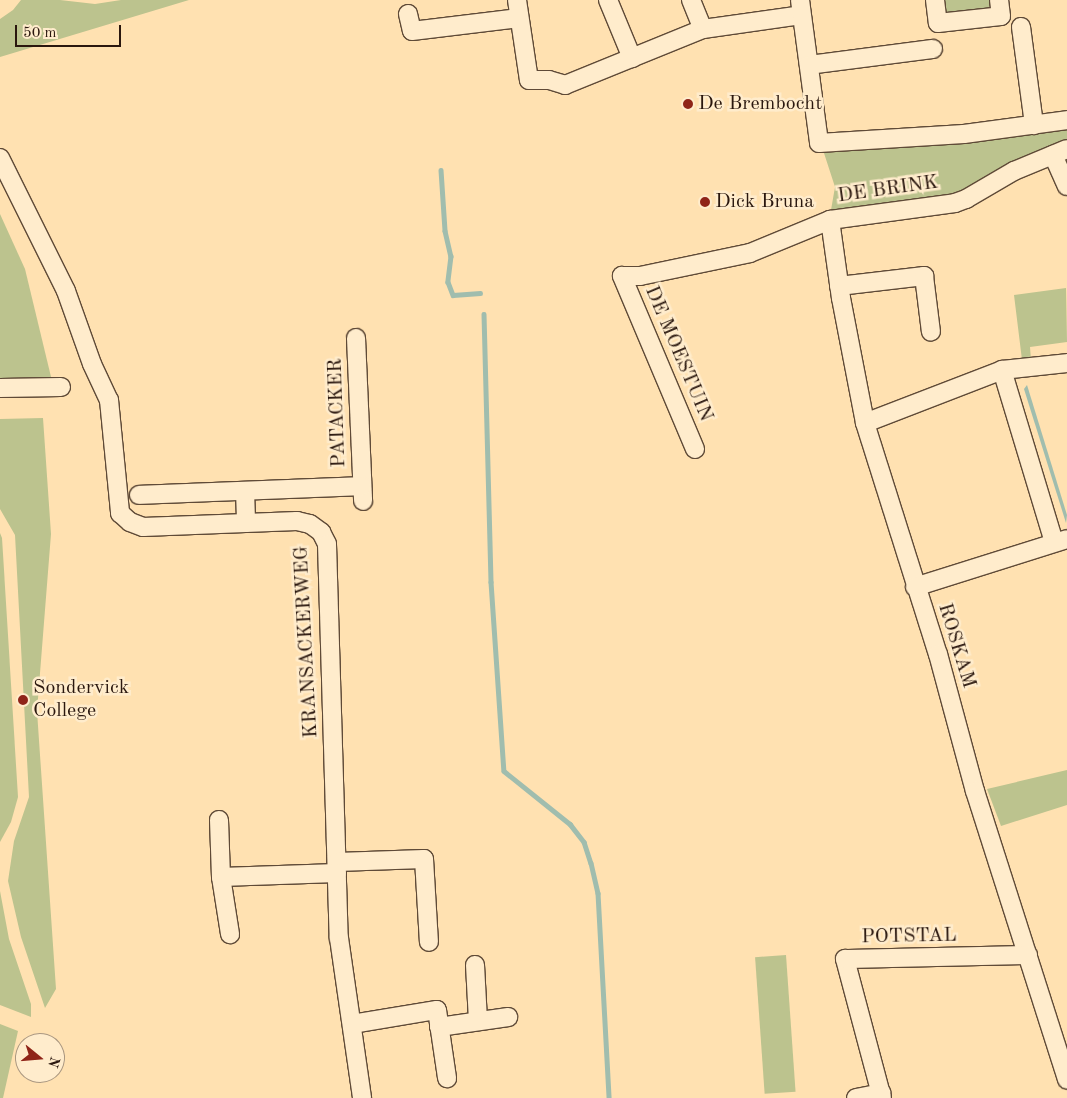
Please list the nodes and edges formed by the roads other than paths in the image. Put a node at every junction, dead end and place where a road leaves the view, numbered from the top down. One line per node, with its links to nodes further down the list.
1 (517, 0): 8 (street)
2 (608, 0): 12 (street)
3 (691, 0): 10 (street)
4 (935, 0): 5 (street)
5 (998, 0)
6 (800, 7): 10 (street); 13 (street)
7 (408, 14): 8 (street)
8 (519, 18): 12 (street)
9 (1021, 27): 15 (street)
10 (703, 29): 12 (street)
11 (933, 49): 13 (street)
12 (632, 58)
13 (809, 65): 15 (street)
14 (1067, 120): 15 (street)
15 (1034, 125)
16 (1060, 152): 18 (street); 19 (street, DE BRINK)
17 (0, 158): 32 (street, KRANSACKERWEG)
18 (1067, 186)
19 (830, 220): 20 (street, DE BRINK); 21 (street, ROSKAM)
20 (622, 276): 29 (street, DE MOESTUIN)
21 (839, 286): 22 (street); 28 (street, ROSKAM)
22 (931, 332)
23 (356, 338): 30 (street, PATACKER)
24 (1067, 363): 25 (street)
25 (1002, 370): 28 (street); 33 (street)
26 (61, 387): 27 (street)
27 (0, 388)
28 (865, 423): 34 (street, ROSKAM)
29 (695, 449)
30 (245, 491): 31 (street, PATACKER); 32 (street)
31 (139, 495)
32 (246, 523): 36 (street, KRANSACKERWEG)
33 (1061, 540): 34 (street)
34 (915, 587): 40 (street, ROSKAM)
35 (219, 820): 37 (street)
36 (337, 867): 37 (street); 39 (street); 44 (street, KRANSACKERWEG)
37 (221, 877): 38 (street)
38 (230, 934)
39 (429, 942)
40 (1028, 955): 46 (street, ROSKAM); 49 (street, POTSTAL)
41 (475, 965): 43 (street)
42 (508, 1017): 43 (street)
43 (478, 1021): 45 (street)
44 (352, 1024): 45 (street); 50 (street, KRANSACKERWEG)
45 (439, 1027): 47 (street)
46 (1061, 1038): 48 (street, ROSKAM)
47 (447, 1078)
48 (1067, 1080)
49 (882, 1096): 51 (street)
50 (362, 1098)
51 (856, 1098)

